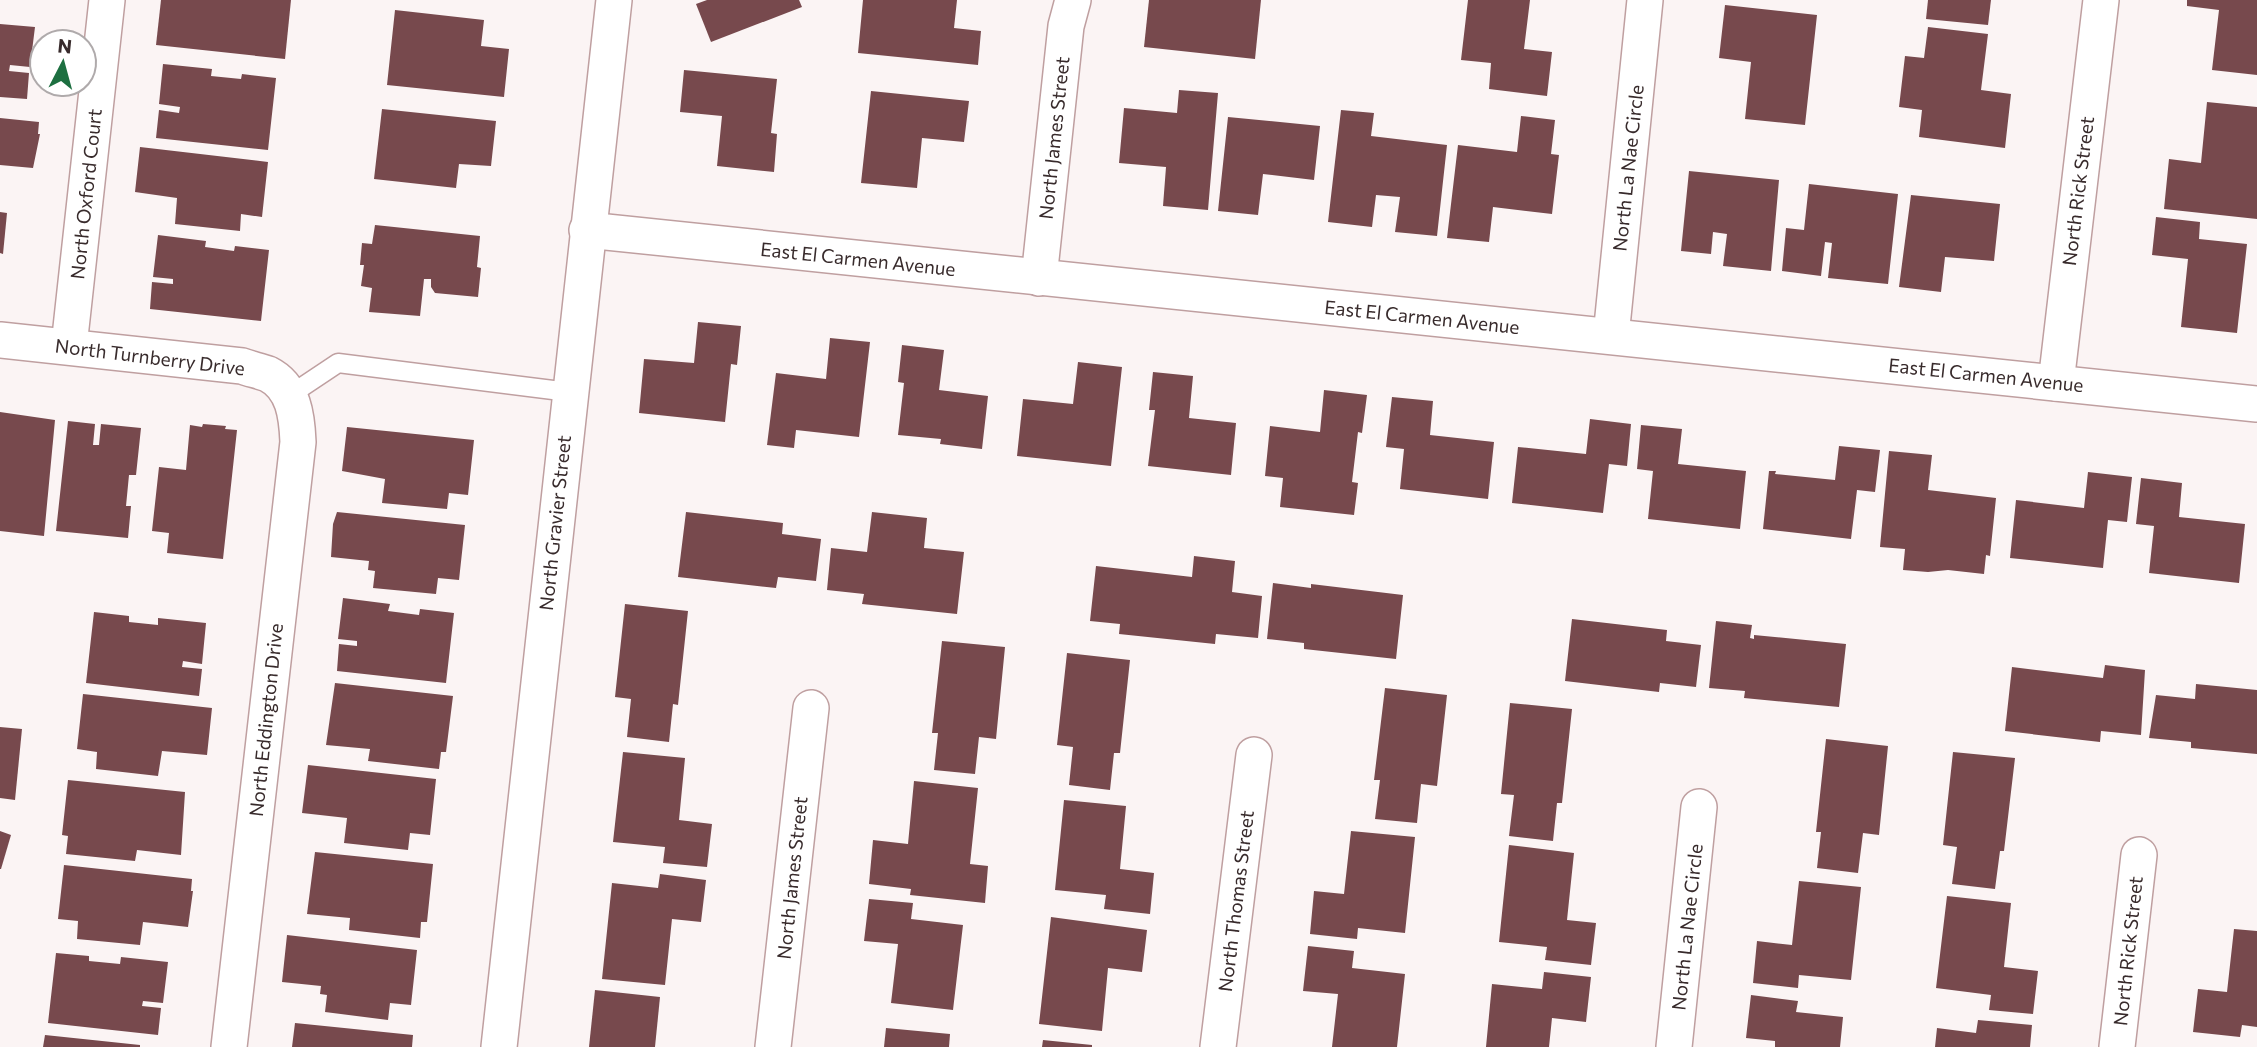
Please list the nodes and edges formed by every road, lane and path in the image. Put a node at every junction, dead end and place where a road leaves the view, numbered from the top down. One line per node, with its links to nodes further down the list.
1 (107, 0): 10 (street, North Oxford Court)
2 (614, 0): 6 (street, North Gravier Street)
3 (1073, 0): 7 (street, North James Street)
4 (1645, 0): 8 (street, North La Nae Circle)
5 (2101, 0): 11 (street, North Rick Street)
6 (587, 230): 7 (street, East El Carmen Avenue); 12 (street, North Gravier Street)
7 (1039, 278): 8 (street, East El Carmen Avenue)
8 (1611, 337): 11 (street, East El Carmen Avenue)
9 (0, 340): 10 (street, North Turnberry Drive)
10 (69, 346): 13 (street, North Turnberry Drive)
11 (2056, 383): 14 (street, East El Carmen Avenue)
12 (569, 392): 13 (lane); 20 (street, North Gravier Street)
13 (290, 395): 19 (street, North Eddington Drive)
14 (2257, 404)
15 (811, 708): 21 (street, North James Street)
16 (1254, 755): 22 (street, North Thomas Street)
17 (1699, 807): 23 (street, North La Nae Circle)
18 (2139, 855): 24 (street, North Rick Street)
19 (229, 1047)
20 (499, 1047)
21 (773, 1047)
22 (1218, 1047)
23 (1674, 1047)
24 (2117, 1047)

